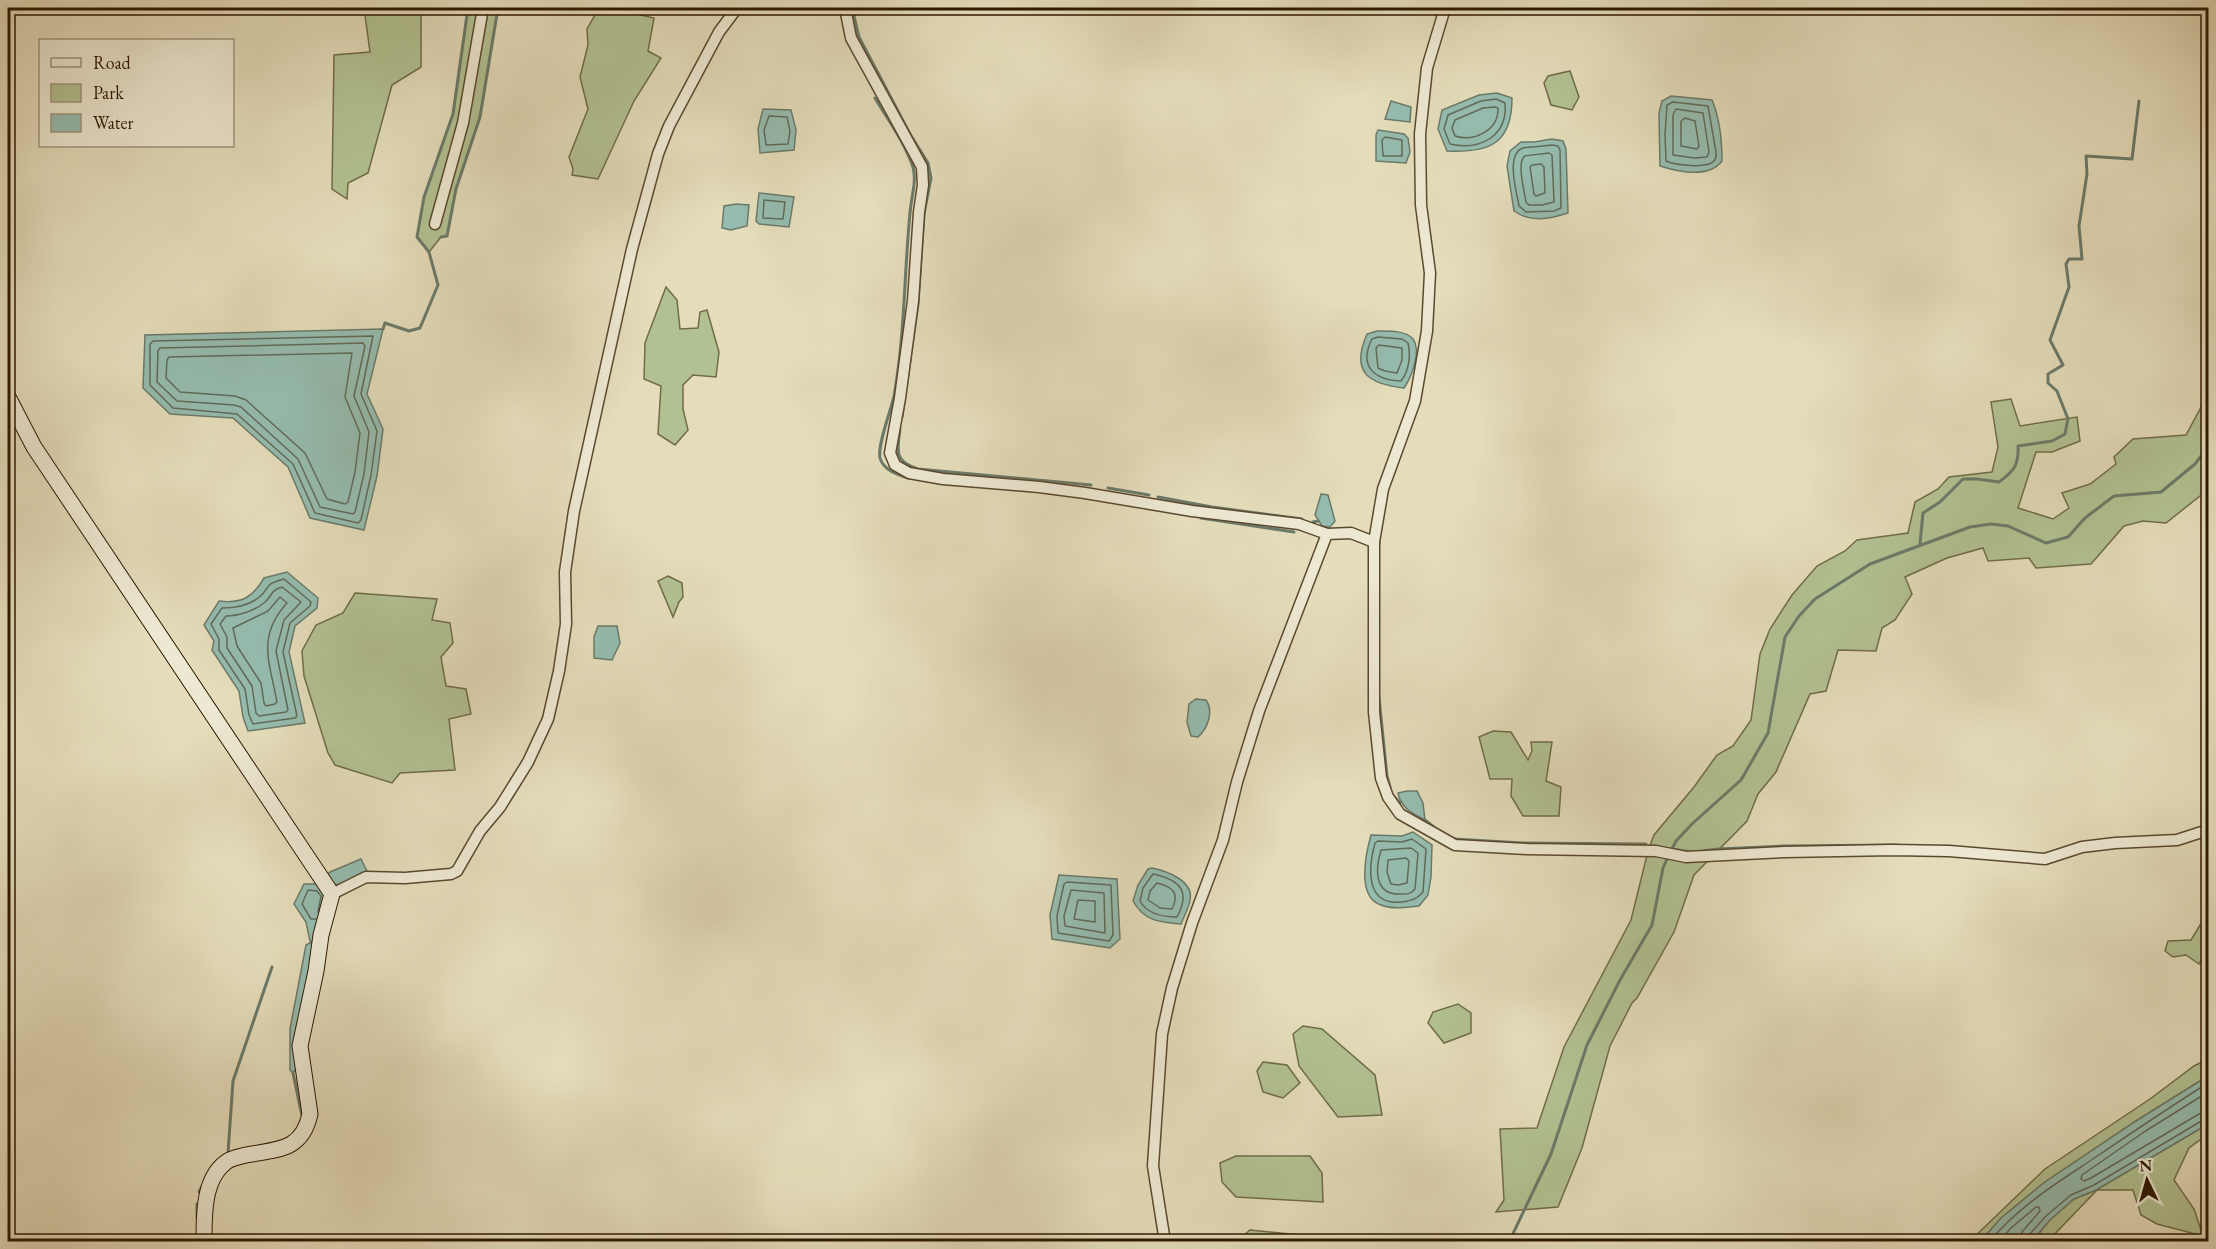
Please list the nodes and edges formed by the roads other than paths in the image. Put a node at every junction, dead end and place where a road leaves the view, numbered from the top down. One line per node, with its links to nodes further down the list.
1 (483, 8): 5 (street)
2 (737, 8): 10 (street)
3 (845, 8): 7 (street)
4 (1445, 8): 8 (street)
5 (435, 224)
6 (8, 397): 10 (street)
7 (1327, 534): 8 (street); 12 (street)
8 (1374, 542): 9 (street)
9 (2208, 830)
10 (332, 894): 11 (street)
11 (204, 1242)
12 (1165, 1242)

